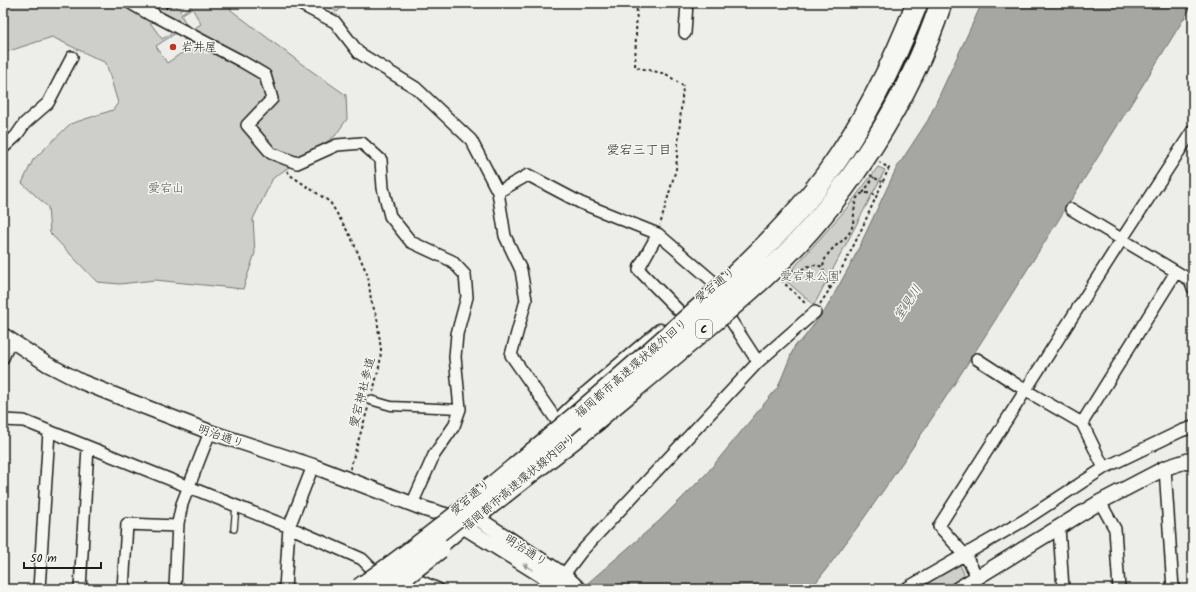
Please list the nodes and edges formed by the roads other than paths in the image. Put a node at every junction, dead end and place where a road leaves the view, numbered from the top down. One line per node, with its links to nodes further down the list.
1 (133, 3): 7 (street)
2 (298, 3): 13 (street)
3 (687, 3): 8 (street)
4 (917, 3): 19 (street, 愛宕通り); 64 (highway, 福岡都市高速環状線外回り / C, bridge)
5 (930, 3): 10 (highway)
6 (941, 3): 10 (street, 愛宕通り); 55 (highway, 福岡都市高速環状線内回り / C, bridge)
7 (152, 14): 29 (street)
8 (685, 33)
9 (72, 57): 12 (street)
10 (893, 110): 22 (street, 愛宕通り)
11 (1193, 130): 16 (street)
12 (3, 148)
13 (498, 192): 15 (street); 31 (street)
14 (1071, 209): 16 (street)
15 (658, 234): 19 (street); 21 (street)
16 (1122, 239): 17 (street); 27 (street)
17 (1176, 272): 18 (street); 32 (street)
18 (1192, 282)
19 (716, 284): 21 (street, 愛宕通り)
20 (815, 312): 26 (street)
21 (681, 313): 31 (street, 愛宕通り)
22 (728, 316): 26 (street); 46 (street, 愛宕通り)
23 (7, 338): 24 (street); 35 (street, 明治通り)
24 (3, 358)
25 (977, 359): 27 (street)
26 (758, 362): 56 (street)
27 (1026, 390): 32 (street); 52 (street)
28 (370, 400): 29 (street)
29 (460, 409): 43 (street)
30 (3, 420): 34 (street)
31 (557, 421): 45 (street, 愛宕通り)
32 (1082, 423): 39 (street)
33 (1193, 427): 39 (street)
34 (50, 432): 36 (street); 58 (street)
35 (210, 432): 38 (street, 明治通り); 41 (street)
36 (88, 447): 41 (street); 59 (street)
37 (1193, 459): 40 (street)
38 (312, 466): 43 (street, 明治通り); 48 (street)
39 (1104, 468): 52 (street)
40 (1165, 468): 42 (street); 70 (street)
41 (189, 487): 44 (street); 47 (street)
42 (1100, 502): 50 (street); 69 (street)
43 (412, 504): 45 (street, 明治通り)
44 (236, 506): 48 (street); 51 (lane)
45 (448, 516): 46 (street, 明治通り); 49 (street, 明治通り); 55 (street, 愛宕通り)
46 (477, 518): 49 (street, 愛宕通り); 56 (street, 明治通り)
47 (177, 526): 60 (street); 61 (street)
48 (289, 527): 55 (street); 62 (street)
49 (463, 527): 53 (street, 愛宕通り); 56 (street, 明治通り, one-way to 49)
50 (1059, 527): 54 (street); 68 (street)
51 (234, 529)
52 (965, 555): 54 (street); 66 (street)
53 (406, 575): 55 (street, 愛宕通り); 65 (street)
54 (978, 578): 67 (street)
55 (384, 584): 63 (street, 愛宕通り)
56 (558, 584): 57 (street, 明治通り)
57 (578, 588)
58 (39, 589)
59 (80, 589)
60 (123, 589)
61 (175, 589)
62 (285, 589)
63 (355, 589)
64 (360, 589)
65 (438, 589)
66 (905, 589)
67 (958, 589)
68 (1063, 589)
69 (1119, 589)
70 (1173, 589)

